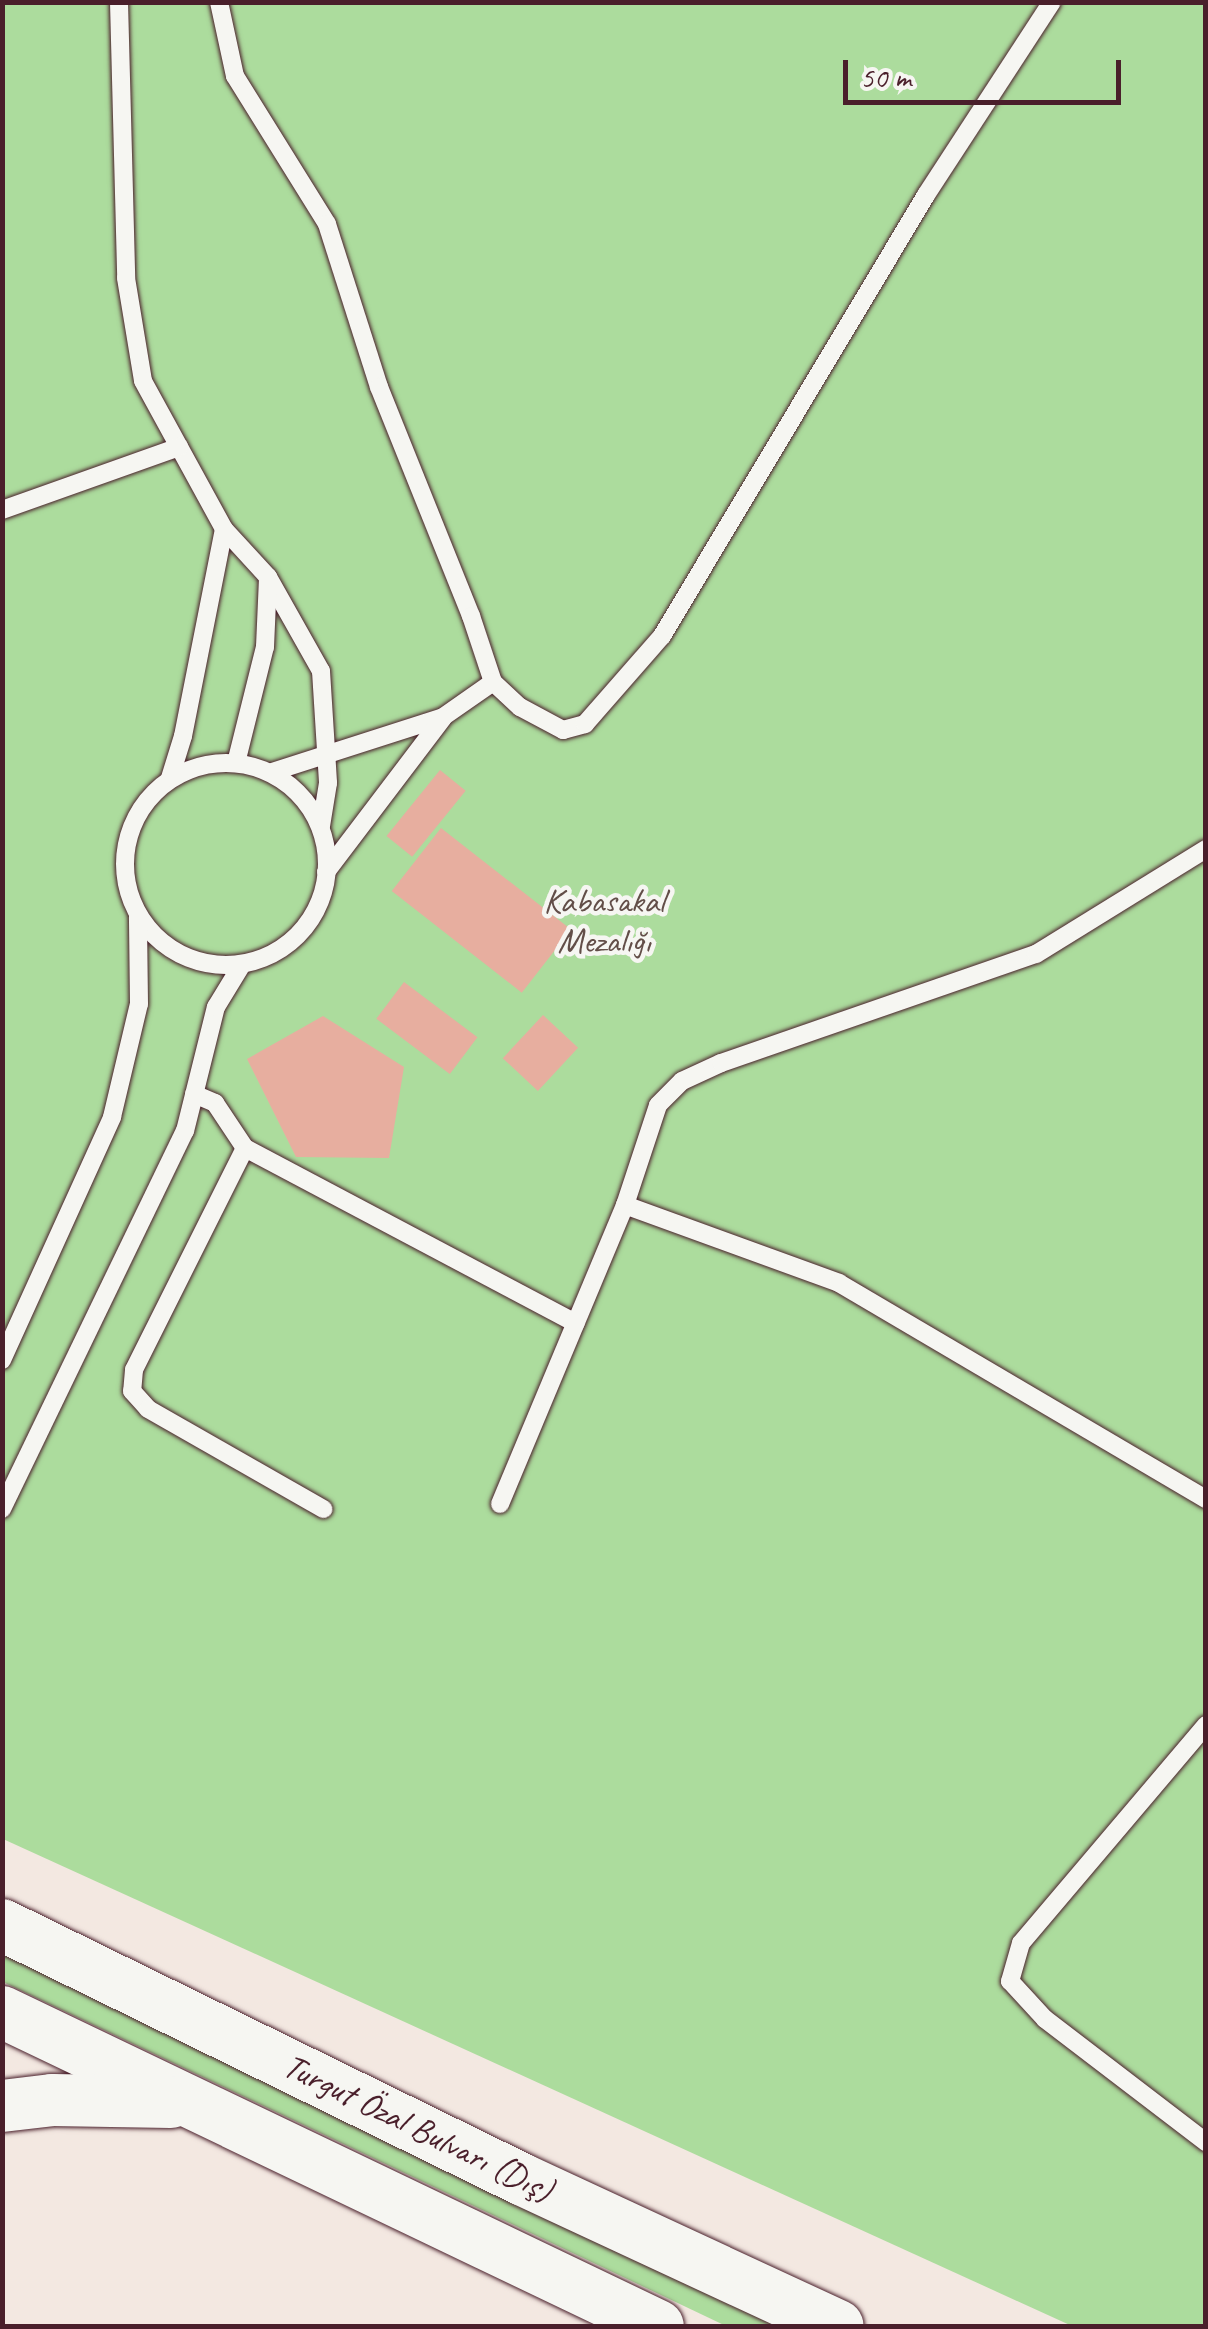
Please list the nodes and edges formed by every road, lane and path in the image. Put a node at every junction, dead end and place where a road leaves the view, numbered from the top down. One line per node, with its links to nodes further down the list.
1 (119, 2): 4 (lane)
2 (219, 2): 8 (lane)
3 (1052, 2): 8 (lane)
4 (179, 447): 5 (lane); 6 (lane)
5 (2, 510)
6 (224, 529): 7 (lane); 13 (lane)
7 (268, 576): 10 (lane); 11 (lane)
8 (493, 682): 9 (lane)
9 (443, 717): 10 (lane); 16 (lane)
10 (326, 755): 12 (lane); 14 (lane)
11 (236, 763): 12 (lane); 13 (lane)
12 (272, 772): 14 (lane)
13 (170, 778): 17 (lane)
14 (320, 826): 16 (lane)
15 (1206, 849): 21 (lane)
16 (326, 872): 18 (lane)
17 (138, 916): 18 (lane); 23 (lane)
18 (241, 966): 19 (lane)
19 (194, 1094): 20 (lane); 26 (lane)
20 (245, 1148): 22 (lane); 27 (lane)
21 (625, 1206): 22 (lane); 24 (lane)
22 (575, 1324): 25 (lane)
23 (2, 1360)
24 (1206, 1499)
25 (500, 1504)
26 (2, 1509)
27 (323, 1509)
28 (1206, 1725): 33 (lane)
29 (2, 1924): 35 (main road, Turgut Özal Bulvarı (Dış))
30 (2, 2012): 31 (main road)
31 (187, 2103): 32 (main road); 34 (main road)
32 (2, 2106)
33 (1206, 2142)
34 (658, 2326)
35 (837, 2326)

